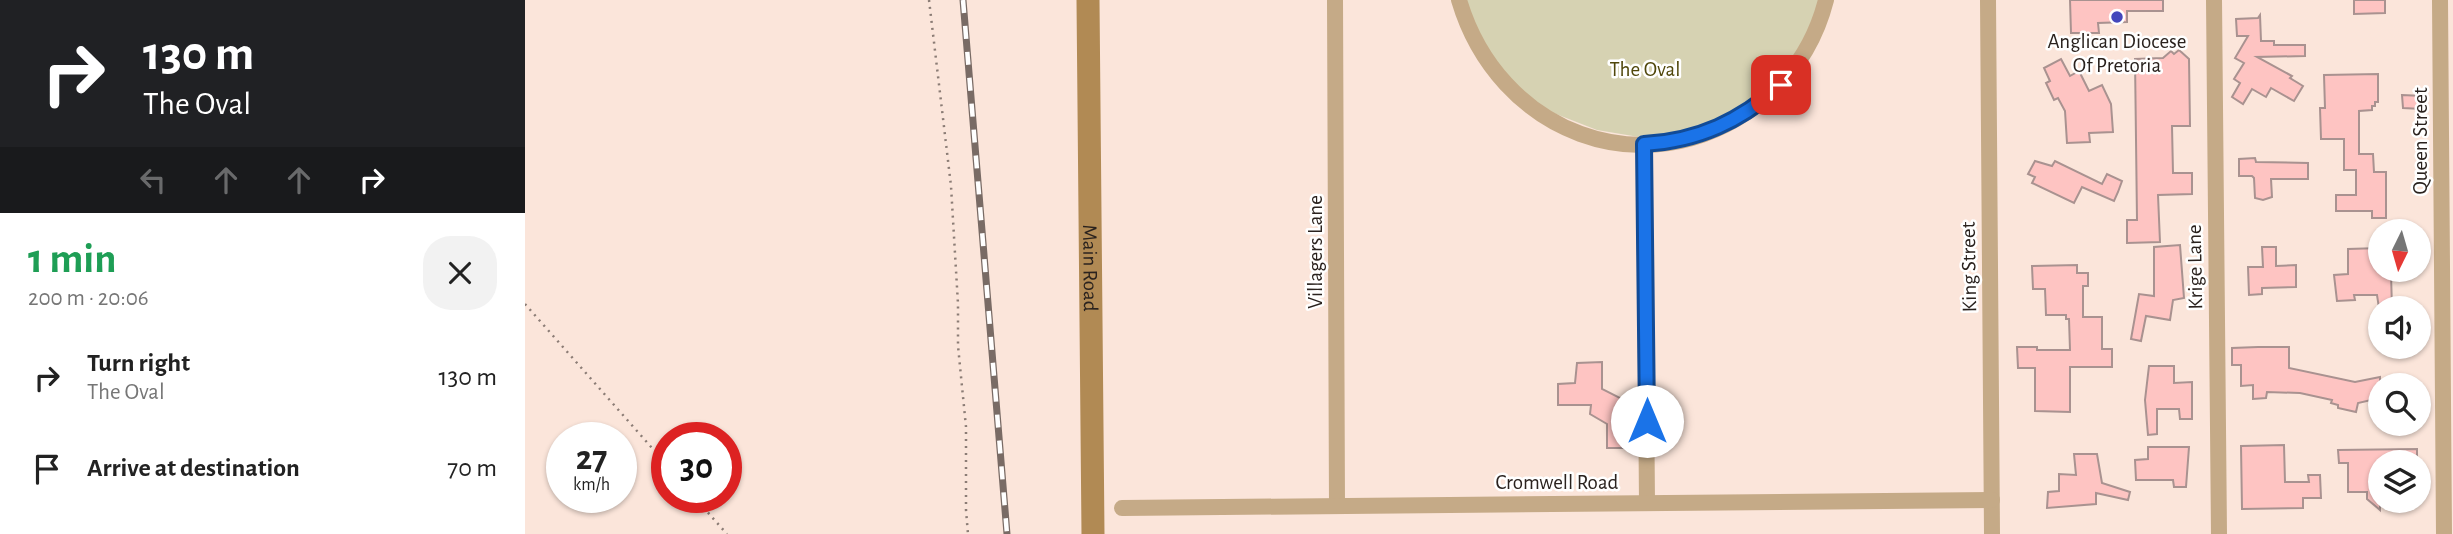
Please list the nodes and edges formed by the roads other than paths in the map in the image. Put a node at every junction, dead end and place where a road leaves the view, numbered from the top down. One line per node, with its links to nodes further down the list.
1 (1089, 0): 15 (main road, Main Road)
2 (1335, 0): 13 (street, Villagers Lane)
3 (1459, 0): 8 (street)
4 (1826, 0): 8 (street)
5 (1988, 0): 11 (street, King Street)
6 (2214, 0): 17 (street, Krige Lane)
7 (2440, 0): 9 (street, Queen Street)
8 (1644, 144): 12 (street)
9 (2447, 182): 10 (street, Queen Street)
10 (2448, 439): 18 (street, Queen Street)
11 (1992, 500): 12 (street, Cromwell Road); 16 (street, King Street)
12 (1647, 503): 13 (street, Cromwell Road)
13 (1337, 505): 14 (street, Cromwell Road)
14 (1122, 508)
15 (1093, 534)
16 (1993, 534)
17 (2219, 534)
18 (2444, 534)

